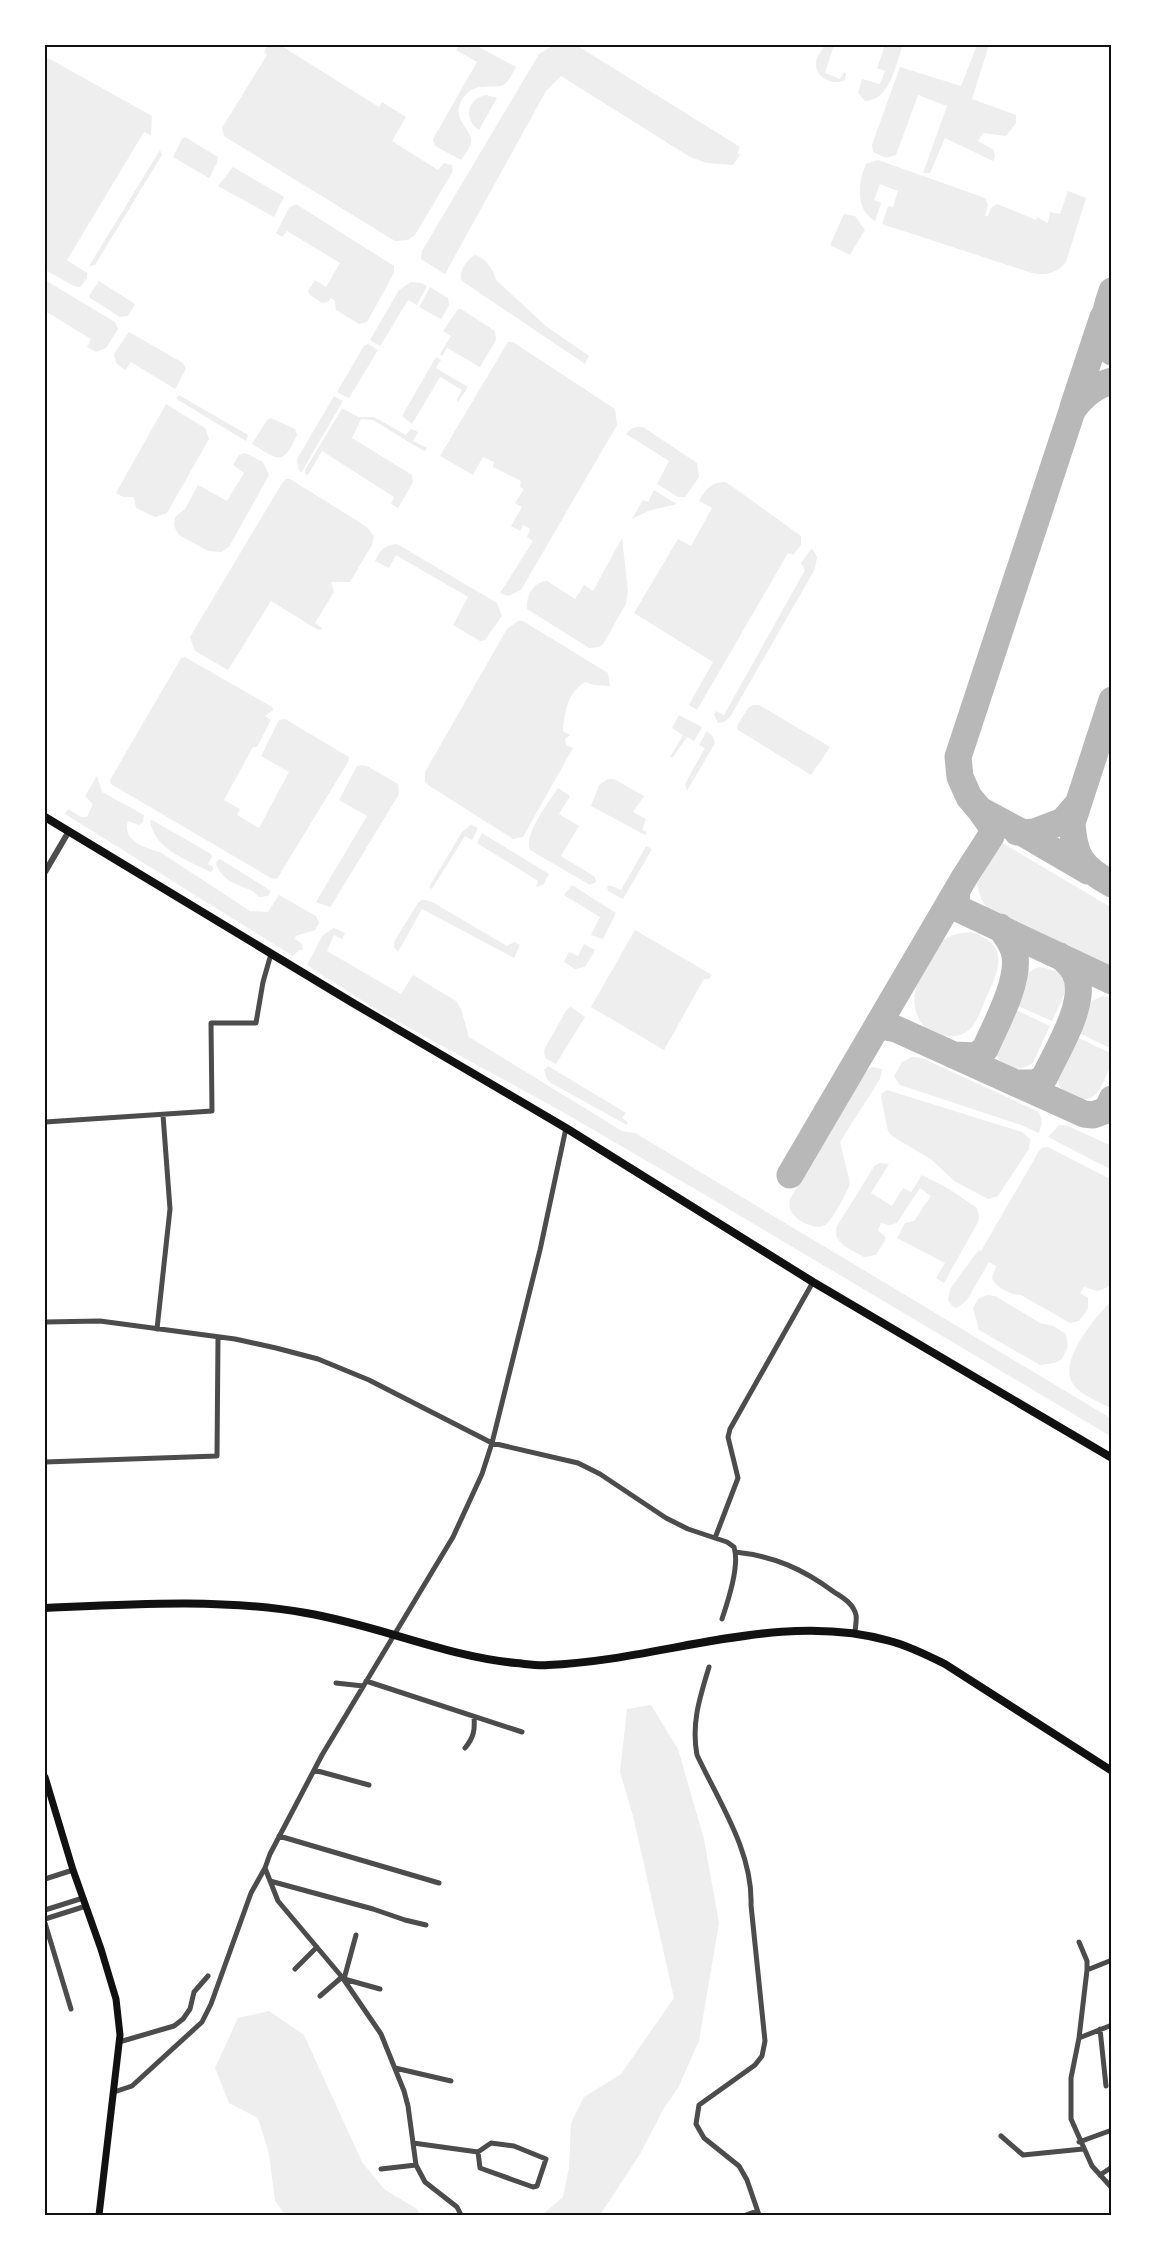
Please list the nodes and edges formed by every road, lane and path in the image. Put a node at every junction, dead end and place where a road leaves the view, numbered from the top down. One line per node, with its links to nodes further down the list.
1 (45, 817): 2 (highway)
2 (69, 831): 3 (street); 4 (highway)
3 (45, 872)
4 (271, 954): 5 (street); 7 (highway)
5 (163, 1115): 6 (street); 10 (street)
6 (45, 1122)
7 (566, 1128): 8 (highway); 12 (street)
8 (813, 1282): 13 (highway); 15 (street)
9 (45, 1322): 10 (street)
10 (157, 1329): 11 (street)
11 (218, 1338): 12 (street); 14 (street)
12 (492, 1443): 15 (street); 20 (street)
13 (1112, 1458)
14 (45, 1462)
15 (715, 1538): 16 (street)
16 (735, 1552): 18 (street); 19 (street)
17 (45, 1608): 20 (highway)
18 (722, 1619)
19 (855, 1634): 20 (highway); 27 (highway)
20 (393, 1635): 23 (street)
21 (709, 1667): 74 (street)
22 (336, 1683): 23 (street)
23 (364, 1684): 24 (street); 28 (street)
24 (474, 1717): 25 (street); 26 (street)
25 (522, 1732)
26 (465, 1748)
27 (1111, 1769)
28 (314, 1770): 30 (street); 33 (street)
29 (45, 1777): 31 (main road)
30 (369, 1785)
31 (53, 1805): 32 (street); 35 (main road)
32 (45, 1807)
33 (279, 1836): 34 (street); 38 (street)
34 (265, 1868): 37 (street); 62 (street)
35 (73, 1870): 36 (street); 39 (main road)
36 (45, 1879)
37 (270, 1881): 42 (street); 46 (street)
38 (439, 1883)
39 (84, 1902): 40 (street); 41 (street); 58 (main road)
40 (45, 1910)
41 (45, 1921): 44 (street)
42 (426, 1925)
43 (356, 1935): 51 (street)
44 (47, 1936): 54 (street)
45 (1079, 1942): 49 (street)
46 (316, 1947): 48 (street); 51 (street)
47 (1112, 1960): 49 (street)
48 (295, 1969)
49 (1087, 1970): 57 (street)
50 (208, 1976): 58 (street)
51 (343, 1978): 52 (street); 53 (street); 59 (street)
52 (380, 1989)
53 (320, 1996)
54 (71, 2009)
55 (1112, 2025): 56 (street)
56 (1100, 2030): 57 (street); 61 (street)
57 (1079, 2038): 65 (street)
58 (119, 2042): 62 (main road)
59 (395, 2068): 60 (street); 66 (street)
60 (451, 2081)
61 (1106, 2086)
62 (114, 2092): 75 (main road)
63 (1112, 2130): 65 (street)
64 (1002, 2136): 67 (street)
65 (1079, 2142): 67 (street)
66 (413, 2143): 68 (street); 69 (street)
67 (1083, 2149): 72 (street)
68 (478, 2152): 68 (street)
69 (416, 2165): 71 (street); 76 (street)
70 (1112, 2167): 72 (street)
71 (381, 2169)
72 (1100, 2175): 73 (street)
73 (1112, 2188)
74 (758, 2213): 77 (street)
75 (99, 2215)
76 (461, 2215)
77 (746, 2215)

